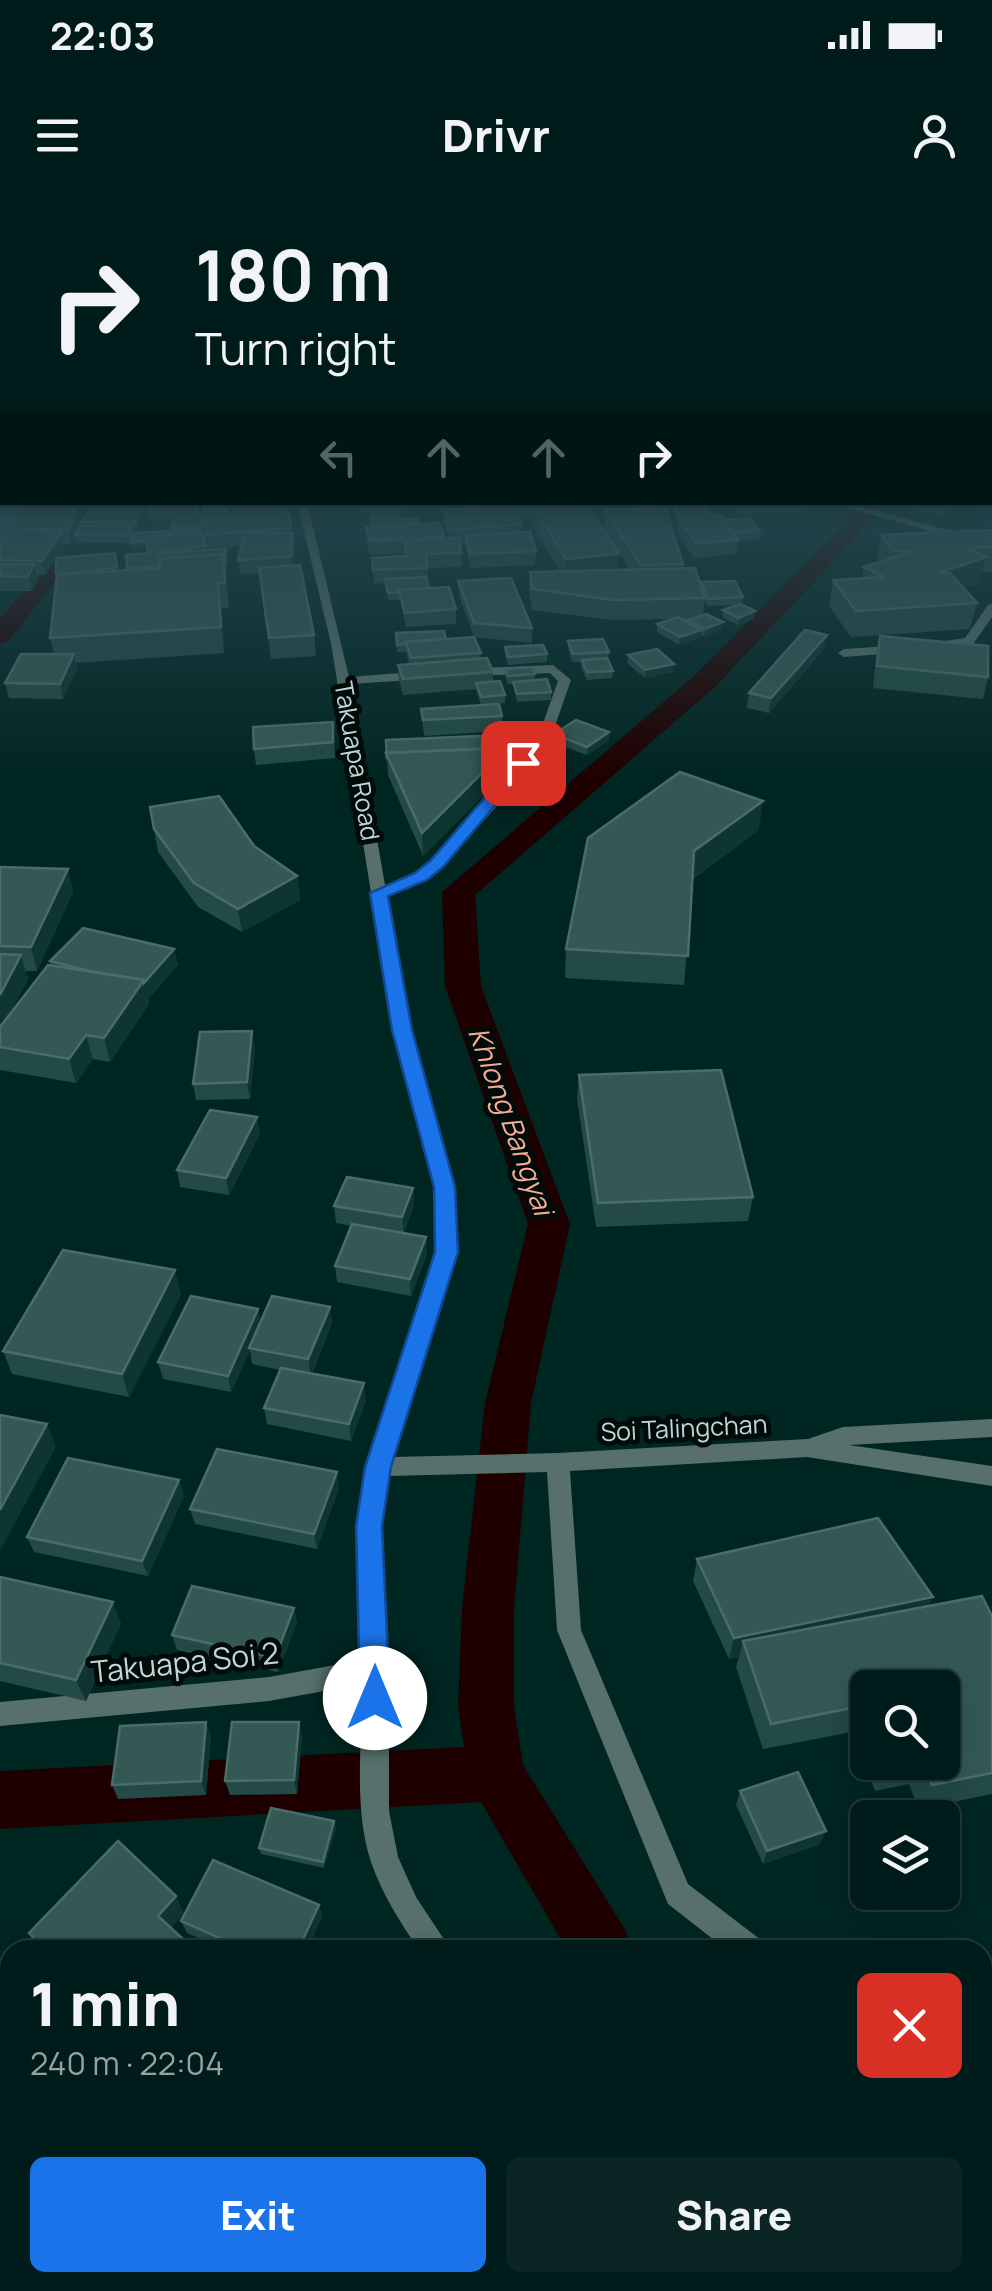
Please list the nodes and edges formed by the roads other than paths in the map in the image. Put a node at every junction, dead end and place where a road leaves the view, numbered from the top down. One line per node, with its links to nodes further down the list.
1 (321, 584): 4 (street, Takuapa Road)
2 (992, 608): 3 (street)
3 (844, 653)
4 (343, 681): 5 (street, Takuapa Road); 5 (street)
5 (379, 893): 9 (street, Takuapa Road)
6 (992, 1428): 7 (street)
7 (807, 1448): 8 (street, Soi Talingchan); 10 (street, Soi Talingchan)
8 (558, 1462): 9 (street, Soi Talingchan); 14 (street)
9 (378, 1467): 11 (street, Takuapa Road)
10 (992, 1476)
11 (376, 1670): 12 (street, Takuapa Soi 2); 13 (street, Takuapa Road)
12 (0, 1714)
13 (429, 1940)
14 (738, 1940)

